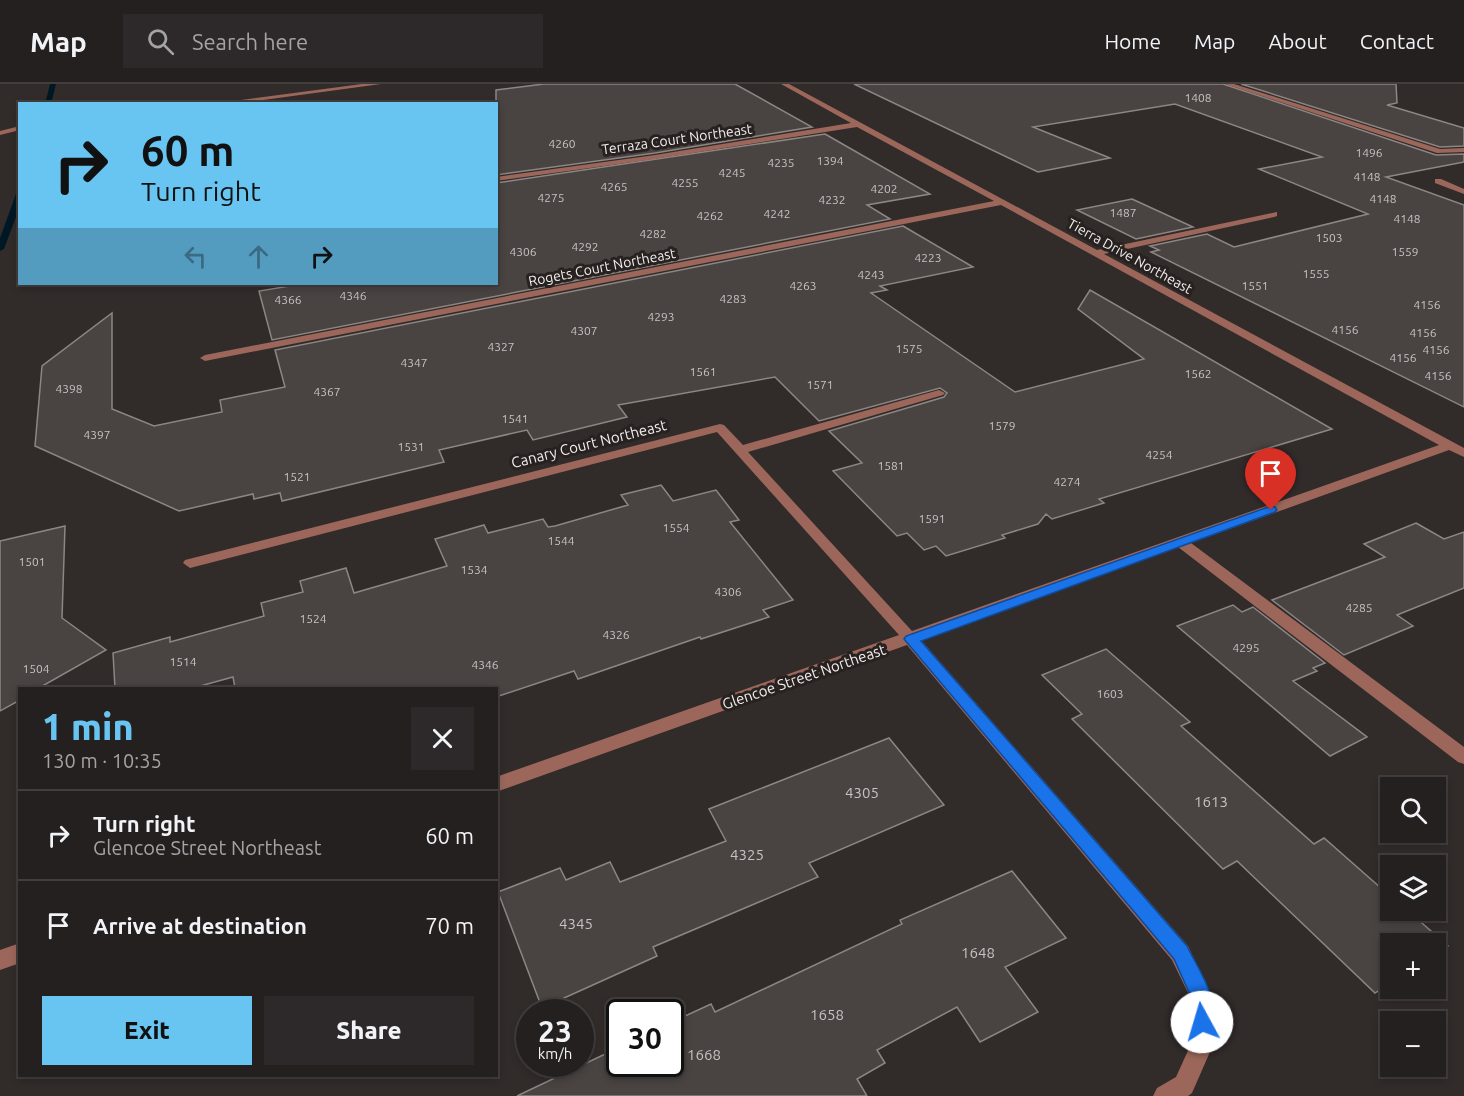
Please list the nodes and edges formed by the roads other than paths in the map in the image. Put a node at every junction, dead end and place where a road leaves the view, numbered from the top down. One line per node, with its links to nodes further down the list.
1 (378, 84): 4 (street)
2 (783, 84): 5 (street, Tierra Drive Northeast)
3 (1228, 84): 8 (street)
4 (230, 102)
5 (860, 124): 9 (street, Terraza Court Northeast); 12 (street, Tierra Drive Northeast)
6 (18, 128): 7 (street)
7 (0, 133)
8 (1464, 150)
9 (498, 179)
10 (1438, 181): 11 (street)
11 (1464, 192)
12 (1004, 202): 14 (street, Tierra Drive Northeast); 15 (street, Rogets Court Northeast)
13 (1274, 214): 14 (street)
14 (1097, 254): 17 (street, Tierra Drive Northeast)
15 (205, 358)
16 (939, 393): 18 (street)
17 (1457, 449): 19 (street, Glencoe Street Northeast)
18 (740, 450): 20 (street, Canary Court Northeast); 21 (street, Canary Court Northeast)
19 (1181, 542): 21 (street, Glencoe Street Northeast); 22 (street)
20 (190, 563)
21 (911, 639): 23 (street, Glencoe Street Northeast); 26 (street, Canary Court Northeast)
22 (1464, 758)
23 (498, 784)
24 (18, 954): 25 (street)
25 (0, 960)
26 (1166, 1096)

